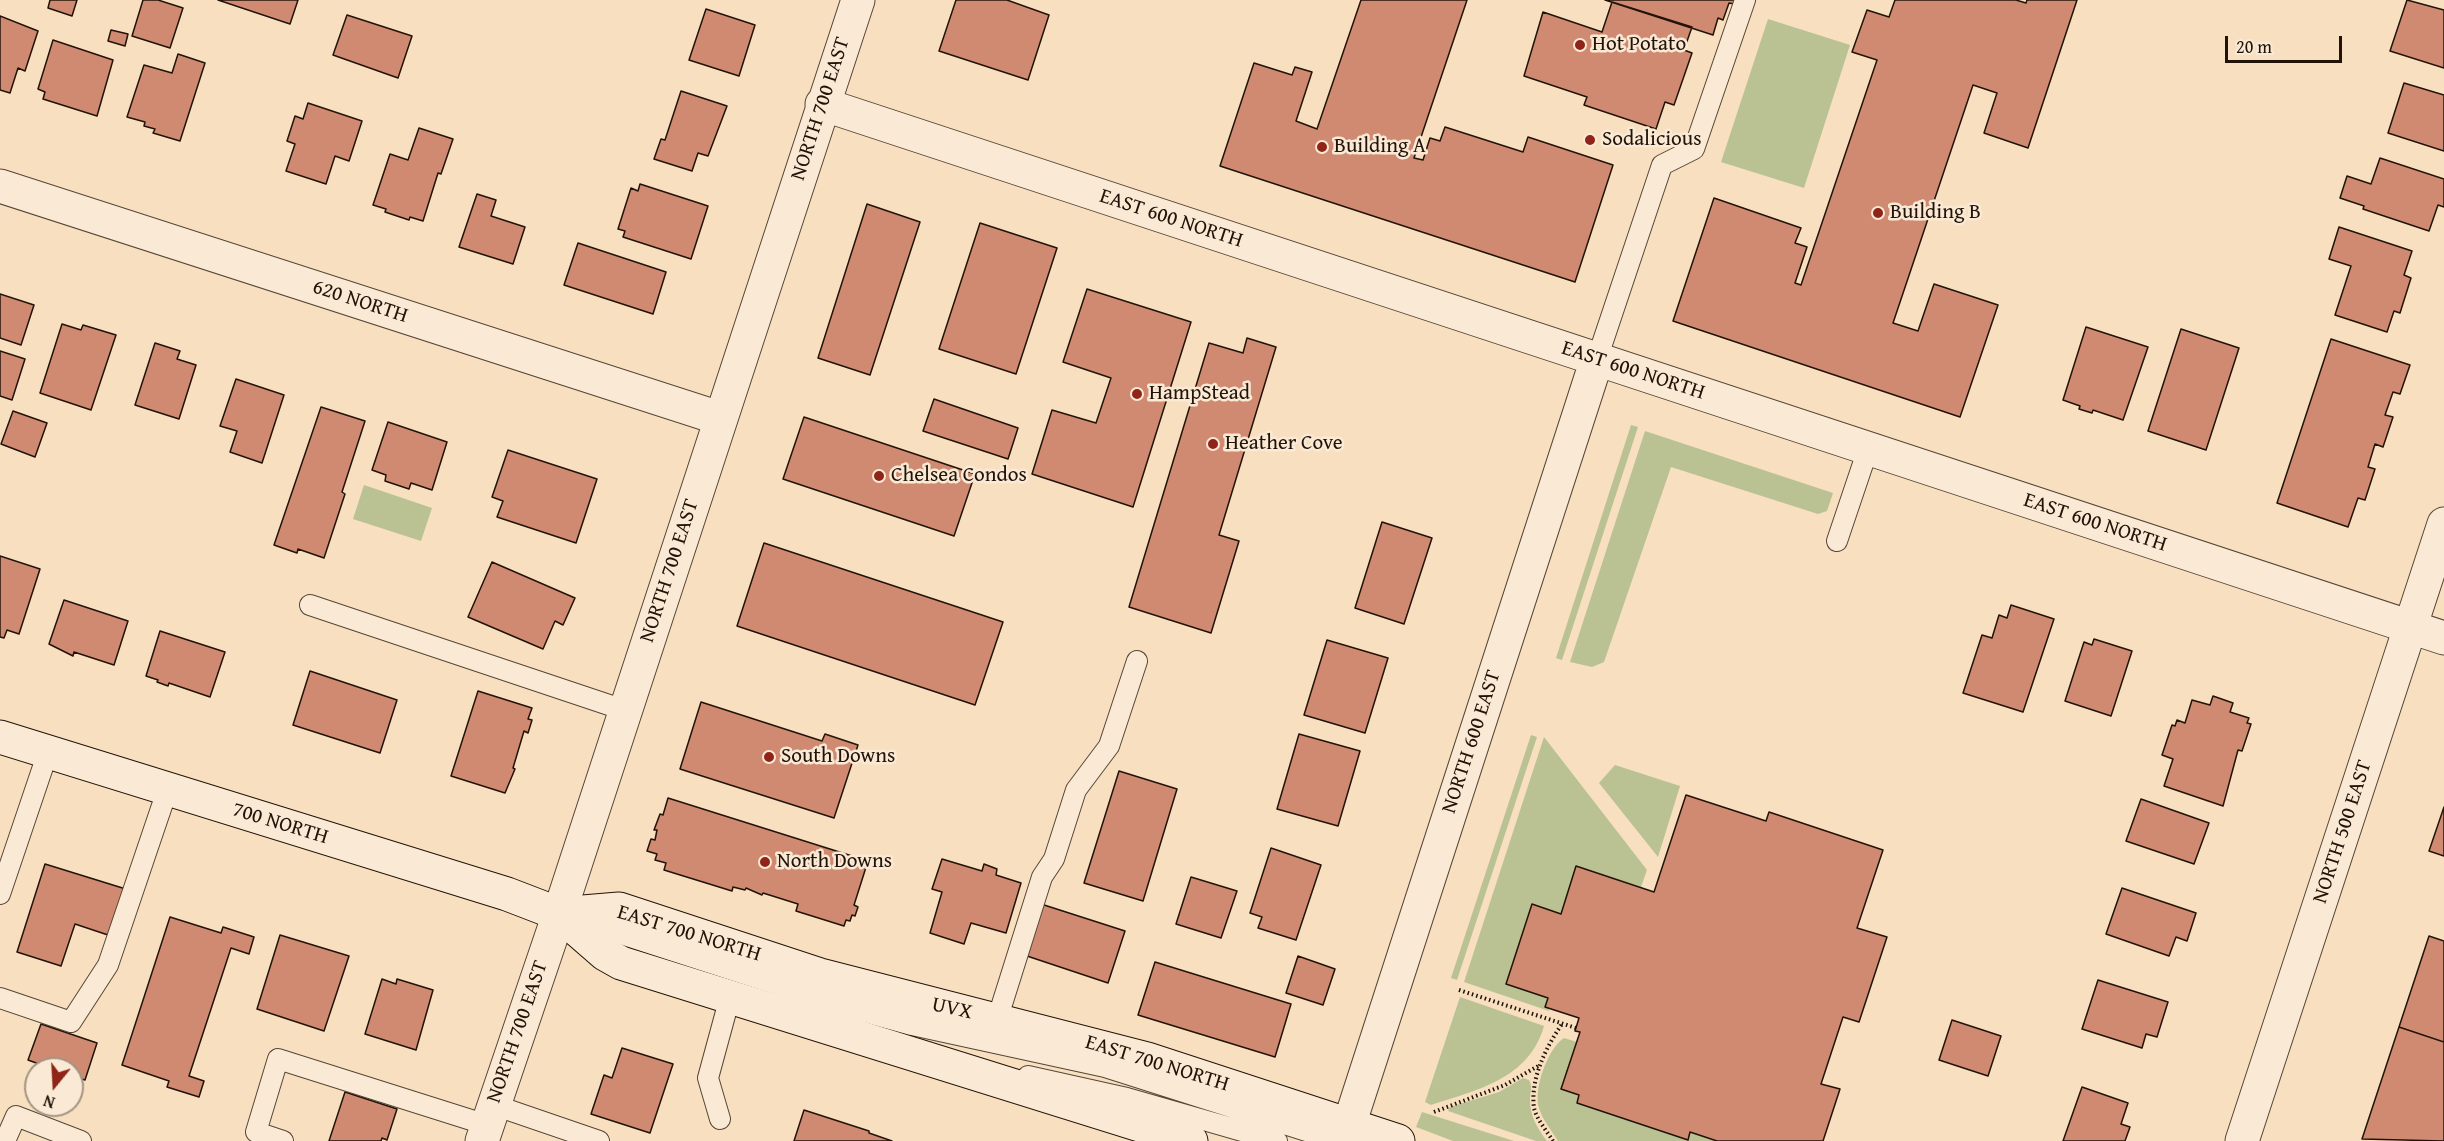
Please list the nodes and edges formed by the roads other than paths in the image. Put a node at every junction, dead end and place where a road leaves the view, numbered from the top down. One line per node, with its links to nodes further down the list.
1 (858, 0): 3 (street, NORTH 700 EAST)
2 (1746, 0): 5 (lane)
3 (822, 104): 5 (street, EAST 600 NORTH); 6 (street, NORTH 700 EAST)
4 (0, 186): 6 (street, 620 NORTH)
5 (1597, 359): 7 (street, EAST 600 NORTH); 27 (street, NORTH 600 EAST)
6 (719, 418): 14 (street, NORTH 700 EAST)
7 (1868, 449): 9 (lane); 11 (street, EAST 600 NORTH)
8 (2444, 524): 11 (street, NORTH 500 EAST)
9 (1837, 541)
10 (310, 605): 14 (lane)
11 (2410, 627): 12 (street, EAST 600 NORTH); 35 (street, NORTH 500 EAST)
12 (2444, 638)
13 (1137, 661): 22 (lane)
14 (624, 710): 19 (street, NORTH 700 EAST)
15 (0, 737): 16 (street, 700 NORTH)
16 (48, 752): 17 (street, 700 NORTH); 18 (lane)
17 (168, 788): 19 (street, 700 NORTH); 21 (lane)
18 (0, 894)
19 (559, 914): 20 (street, EAST 700 NORTH); 22 (street, EAST 700 NORTH); 26 (street, NORTH 700 EAST); 27 (lane, UVX)
20 (730, 997): 23 (street, EAST 700 NORTH); 25 (lane)
21 (0, 998)
22 (997, 1020): 27 (street, EAST 700 NORTH)
23 (914, 1055): 32 (street, EAST 700 NORTH); 33 (lane)
24 (8, 1113): 28 (lane); 29 (lane)
25 (720, 1119)
26 (488, 1124): 30 (lane); 31 (lane)
27 (1343, 1133): 34 (street, EAST 700 NORTH)
28 (5, 1141)
29 (81, 1141)
30 (283, 1141)
31 (599, 1141)
32 (1191, 1141)
33 (1277, 1141)
34 (1398, 1141)
35 (2242, 1141)

